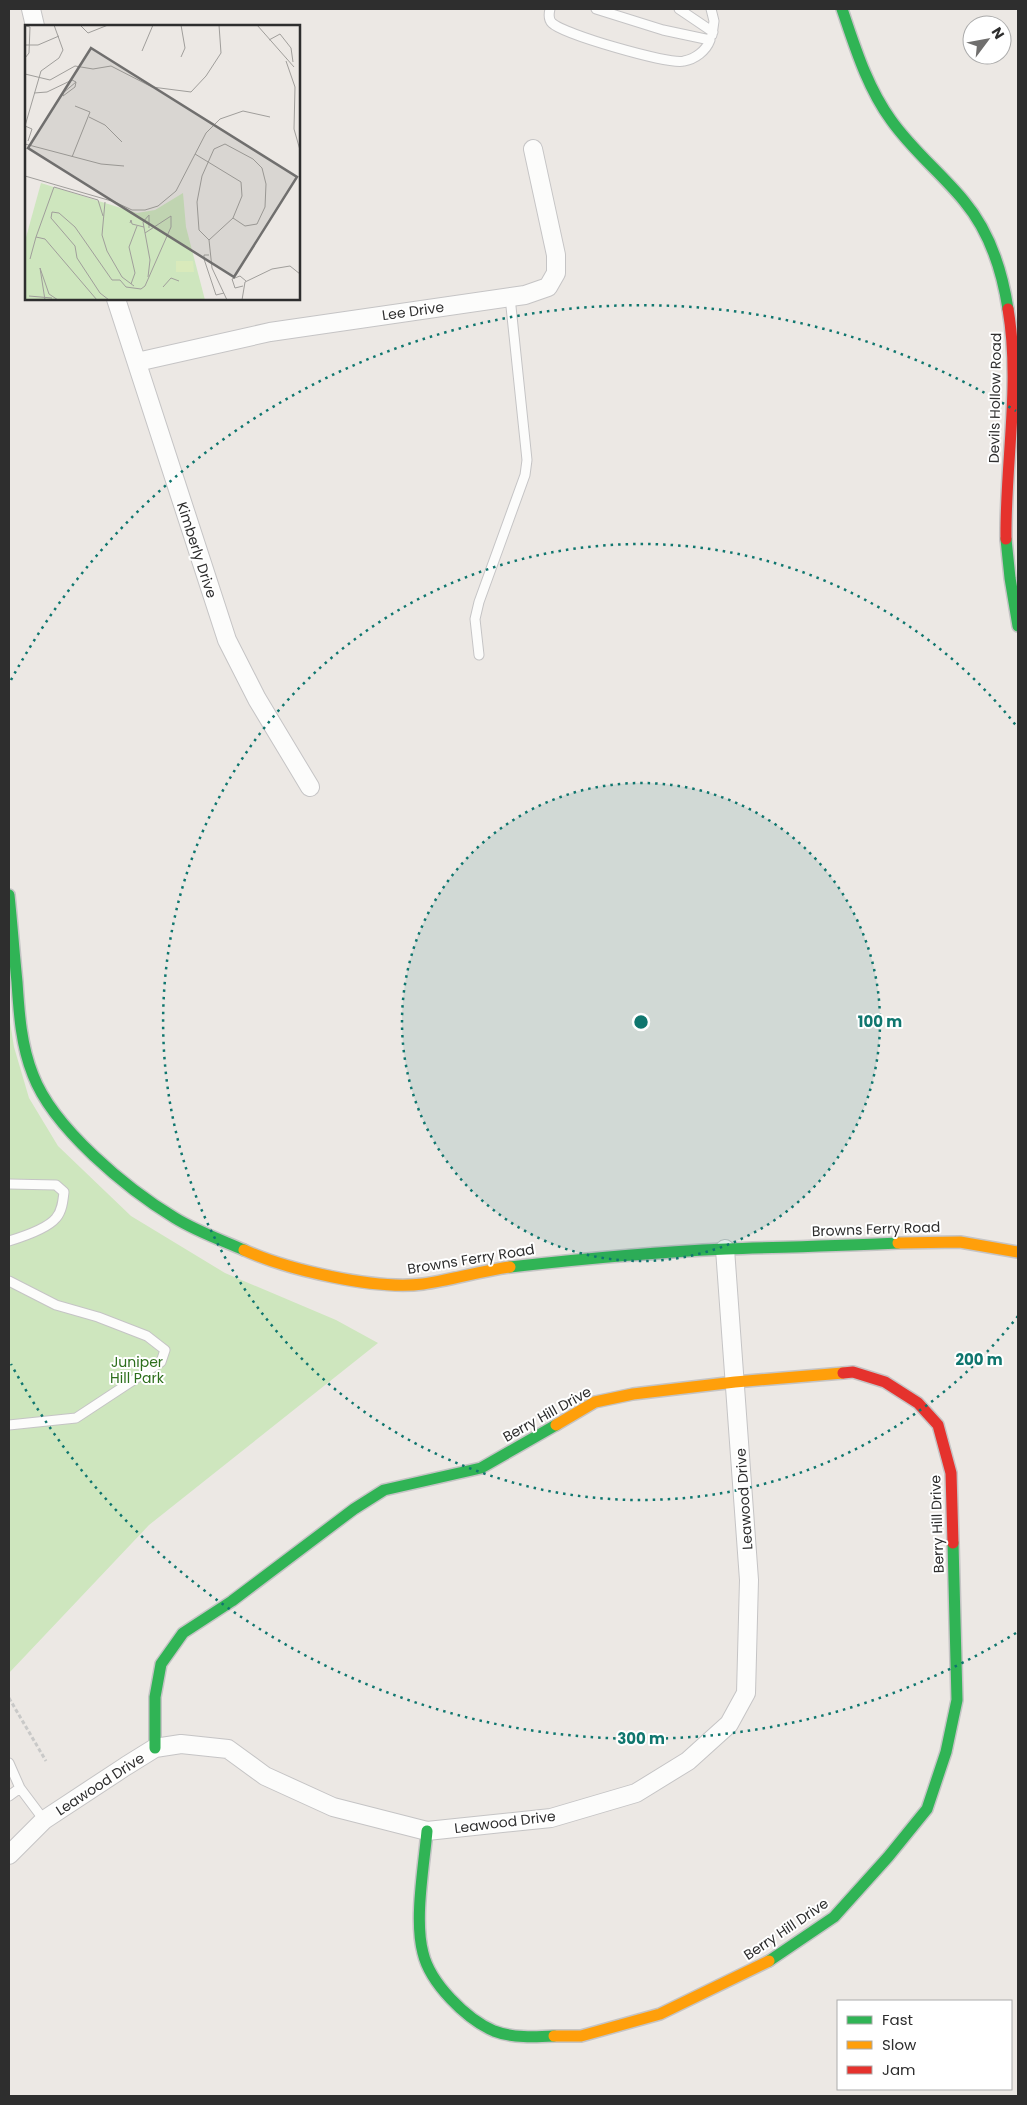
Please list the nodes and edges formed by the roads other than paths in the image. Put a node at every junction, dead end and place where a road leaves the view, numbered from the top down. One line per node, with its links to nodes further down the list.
1 (31, 9): 7 (street)
2 (550, 9): 8 (lane)
3 (596, 9): 8 (lane)
4 (679, 9): 8 (lane)
5 (711, 9): 8 (lane)
6 (842, 9): 13 (street, Devils Hollow Road)
7 (35, 25)
8 (711, 36)
9 (532, 149): 10 (street, Lee Drive)
10 (510, 297): 12 (street, Lee Drive); 14 (lane)
11 (116, 300): 12 (street, Kimberly Drive)
12 (137, 362): 15 (street, Kimberly Drive)
13 (1018, 626)
14 (479, 655)
15 (310, 787)
16 (9, 895): 19 (street, Browns Ferry Road)
17 (9, 1184): 18 (lane)
18 (9, 1241)
19 (725, 1248): 20 (street, Browns Ferry Road); 22 (street, Leawood Drive)
20 (1018, 1252)
21 (9, 1281): 23 (lane)
22 (735, 1382): 24 (street, Berry Hill Drive); 29 (street, Leawood Drive); 29 (street, Berry Hill Drive)
23 (9, 1425)
24 (155, 1748): 28 (street, Leawood Drive); 29 (street, Leawood Drive)
25 (9, 1763): 26 (lane)
26 (20, 1788): 27 (lane); 28 (lane)
27 (9, 1796)
28 (44, 1820): 30 (street, Leawood Drive)
29 (427, 1831)
30 (9, 1855)

